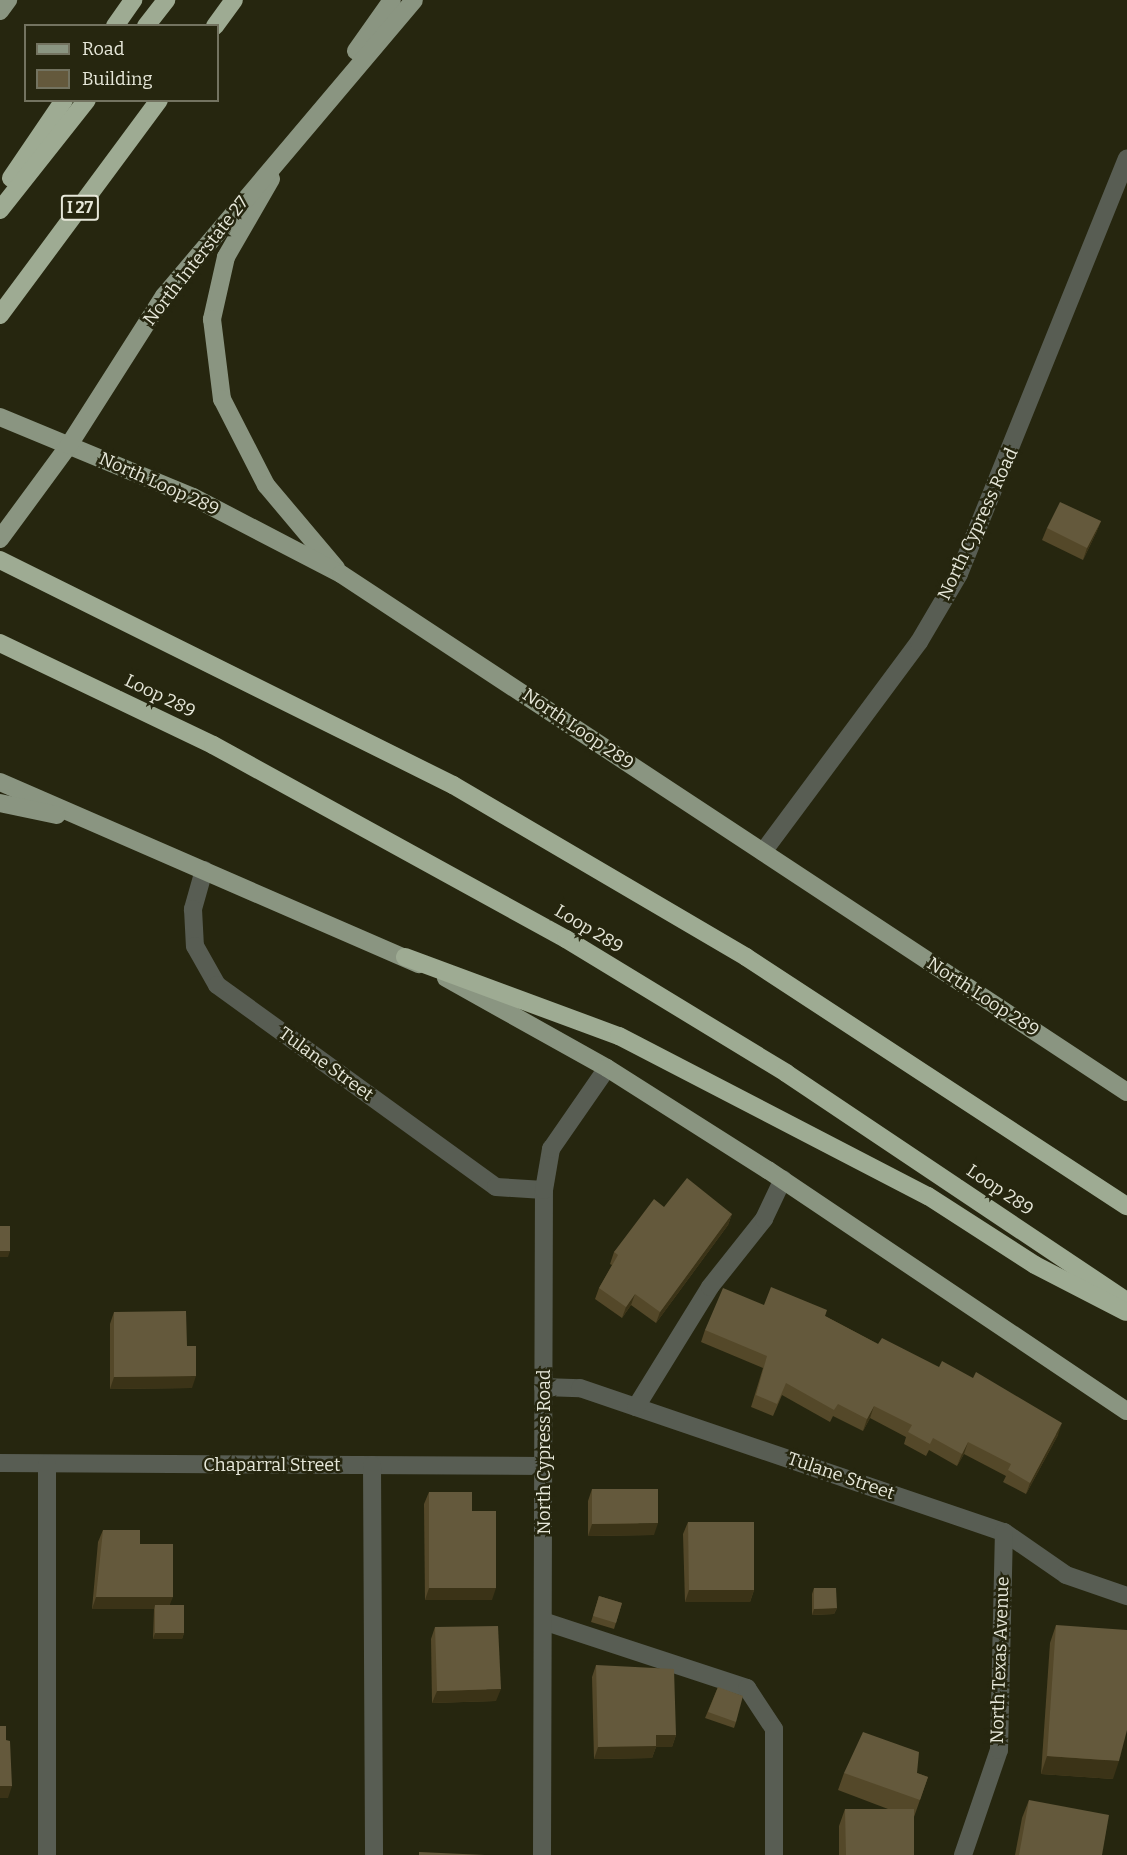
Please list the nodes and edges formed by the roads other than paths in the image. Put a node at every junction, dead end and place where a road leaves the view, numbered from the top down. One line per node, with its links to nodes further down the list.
1 (8, 0): 7 (main road)
2 (133, 0): 8 (highway)
3 (166, 0): 9 (highway)
4 (234, 0): 10 (highway)
5 (393, 0): 14 (main road)
6 (414, 0): 14 (main road, North Interstate 27)
7 (0, 11)
8 (116, 24)
9 (148, 24)
10 (216, 24)
11 (63, 102): 16 (highway)
12 (85, 102): 17 (highway)
13 (158, 102): 18 (highway, I 27)
14 (300, 131): 20 (main road, North Interstate 27); 23 (main road)
15 (1127, 159): 28 (street, North Cypress Road)
16 (0, 194)
17 (0, 210)
18 (0, 315)
19 (1, 418): 20 (main road, North Loop 289)
20 (69, 445): 21 (main road, North Interstate 27); 23 (main road, North Loop 289)
21 (0, 539)
22 (0, 560): 35 (highway)
23 (341, 574): 28 (main road, North Loop 289)
24 (7, 646): 36 (highway, Loop 289)
25 (0, 782): 27 (main road)
26 (0, 803): 27 (main road)
27 (102, 825): 29 (main road)
28 (763, 852): 32 (main road, North Loop 289)
29 (204, 870): 30 (main road); 34 (street, Tulane Street)
30 (405, 957): 31 (main road); 37 (highway)
31 (608, 1068): 33 (main road); 34 (street, North Cypress Road)
32 (1127, 1092)
33 (783, 1179): 39 (street); 40 (main road)
34 (544, 1190): 38 (street, North Cypress Road)
35 (1127, 1206)
36 (1127, 1301)
37 (1127, 1312)
38 (543, 1387): 39 (street, Tulane Street); 44 (street, North Cypress Road)
39 (636, 1407): 45 (street, Tulane Street)
40 (1127, 1411)
41 (0, 1464): 42 (street, Chaparral Street)
42 (47, 1464): 43 (street, Chaparral Street); 48 (street)
43 (372, 1465): 44 (street, Chaparral Street); 49 (street)
44 (544, 1466): 47 (street, North Cypress Road)
45 (1004, 1532): 46 (street, Tulane Street); 52 (street, North Texas Avenue)
46 (1127, 1596)
47 (543, 1621): 50 (street, North Cypress Road); 51 (street)
48 (47, 1855)
49 (374, 1855)
50 (542, 1855)
51 (774, 1855)
52 (963, 1855)

